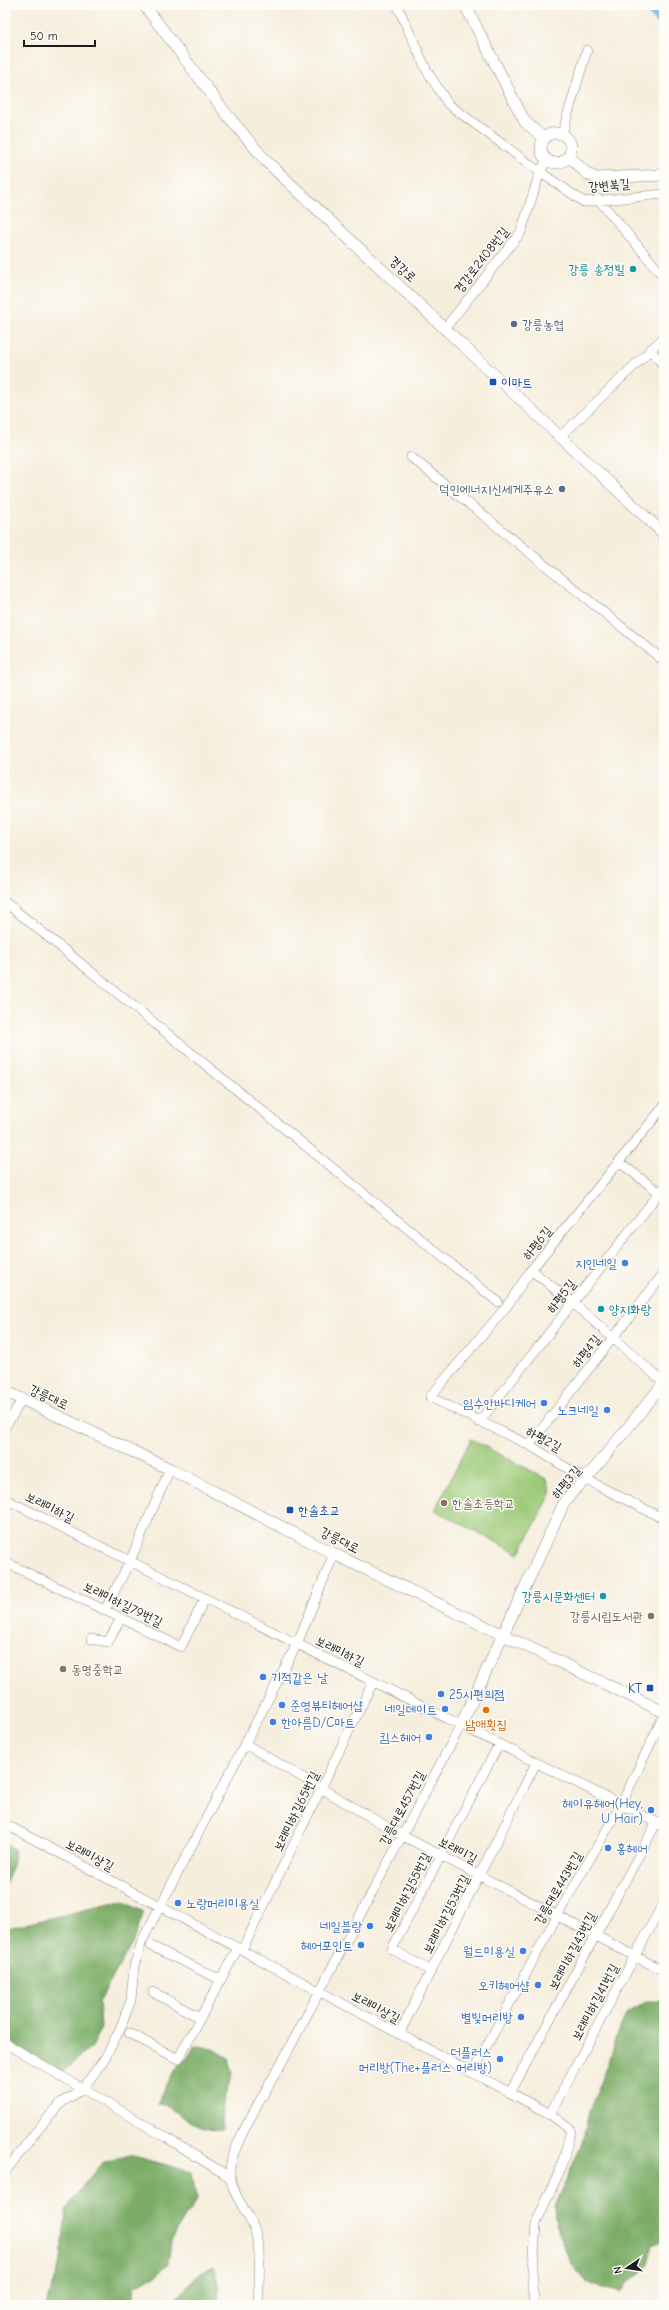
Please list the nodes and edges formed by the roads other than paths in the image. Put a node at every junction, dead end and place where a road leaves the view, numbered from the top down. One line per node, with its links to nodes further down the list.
1 (144, 5): 14 (street, 경강로)
2 (397, 5): 9 (street, 강변북길)
3 (465, 5): 6 (street)
4 (587, 50): 5 (street)
5 (562, 134): 6 (street); 7 (street)
6 (544, 138): 8 (street)
7 (569, 156): 8 (street); 10 (street)
8 (547, 160): 9 (street, 경강로2408번길)
9 (540, 172): 12 (street, 강변북길); 14 (street, 경강로2408번길)
10 (664, 175)
11 (664, 194): 12 (street, 강변북길)
12 (598, 199): 13 (street)
13 (664, 277)
14 (446, 327): 18 (street, 경강로)
15 (664, 337): 16 (street)
16 (650, 349): 17 (street); 18 (street)
17 (664, 366)
18 (560, 436): 20 (street, 경강로)
19 (411, 457): 21 (street)
20 (664, 534)
21 (664, 661)
22 (5, 902): 28 (street)
23 (664, 1106): 24 (street, 하평6길)
24 (619, 1162): 25 (street); 26 (street, 하평6길)
25 (663, 1192): 29 (street, 하평5길)
26 (531, 1270): 29 (street); 33 (street, 하평6길)
27 (664, 1273): 30 (street, 하평4길)
28 (498, 1302)
29 (572, 1302): 30 (street); 35 (street, 하평5길)
30 (613, 1338): 31 (street); 37 (street, 하평4길)
31 (664, 1383): 39 (street, 하평3길)
32 (5, 1391): 34 (street, 강릉대로)
33 (430, 1396): 35 (street, 하평2길)
34 (22, 1400): 36 (street); 38 (street, 강릉대로)
35 (479, 1422): 37 (street, 하평2길)
36 (5, 1427)
37 (529, 1445): 39 (street, 하평2길)
38 (170, 1469): 42 (street, 강릉대로); 43 (street)
39 (585, 1479): 41 (street, 하평2길); 48 (street, 하평3길)
40 (5, 1499): 43 (street, 보래미하길)
41 (664, 1519)
42 (334, 1554): 48 (street, 강릉대로); 50 (street)
43 (130, 1561): 45 (street, 보래미하길); 46 (street)
44 (5, 1562): 46 (street, 보래미하길79번길)
45 (205, 1598): 47 (street, 보래미하길79번길); 50 (street, 보래미하길)
46 (106, 1610): 47 (street, 보래미하길79번길)
47 (121, 1618): 49 (street)
48 (502, 1634): 52 (street, 강릉대로); 54 (street, 강릉대로457번길)
49 (91, 1639)
50 (297, 1644): 51 (street, 보래미하길); 55 (street)
51 (373, 1682): 54 (street, 보래미하길); 58 (street, 보래미하길65번길)
52 (664, 1712)
53 (664, 1715): 59 (street, 강릉대로443번길)
54 (461, 1725): 56 (street, 보래미하길); 62 (street, 강릉대로457번길)
55 (244, 1744): 58 (street, 보래미길); 66 (street)
56 (499, 1744): 57 (street, 보래미하길); 63 (street, 보래미하길55번길)
57 (536, 1762): 59 (street, 보래미하길); 64 (street, 보래미하길53번길)
58 (322, 1789): 62 (street, 보래미길); 70 (street, 보래미하길65번길)
59 (621, 1805): 61 (street, 보래미하길); 67 (street, 강릉대로443번길)
60 (5, 1824): 66 (street, 보래미상길)
61 (660, 1824): 68 (street, 보래미하길43번길)
62 (403, 1836): 63 (street, 보래미길); 75 (street, 강릉대로457번길)
63 (441, 1855): 64 (street, 보래미길); 72 (street, 보래미하길55번길)
64 (480, 1876): 67 (street, 보래미길); 72 (street, 보래미하길53번길)
65 (664, 1902): 71 (street, 보래미하길41번길)
66 (159, 1906): 70 (street, 보래미상길); 82 (street)
67 (557, 1916): 68 (street, 보래미길); 81 (street, 강릉대로443번길)
68 (596, 1935): 71 (street, 보래미길); 83 (street, 보래미하길43번길)
69 (151, 1946): 74 (street)
70 (240, 1949): 74 (street, 보래미하길65번길); 75 (street, 보래미상길)
71 (635, 1955): 73 (street, 보래미길); 84 (street, 보래미하길41번길)
72 (431, 1970): 79 (street, 보래미하길53번길)
73 (664, 1970)
74 (221, 1980): 77 (street, 보래미하길65번길)
75 (319, 1991): 79 (street, 보래미상길); 86 (street, 강릉대로457번길)
76 (153, 1992): 77 (street)
77 (200, 2018): 78 (street, 보래미하길65번길)
78 (129, 2033)
79 (399, 2034): 81 (street, 보래미상길)
80 (5, 2043): 82 (street)
81 (472, 2072): 83 (street, 보래미상길)
82 (82, 2090): 85 (street); 86 (street)
83 (510, 2093): 84 (street, 보래미상길)
84 (550, 2114): 88 (street, 보래미상길)
85 (5, 2172)
86 (231, 2178): 87 (street)
87 (258, 2305)
88 (532, 2305)

